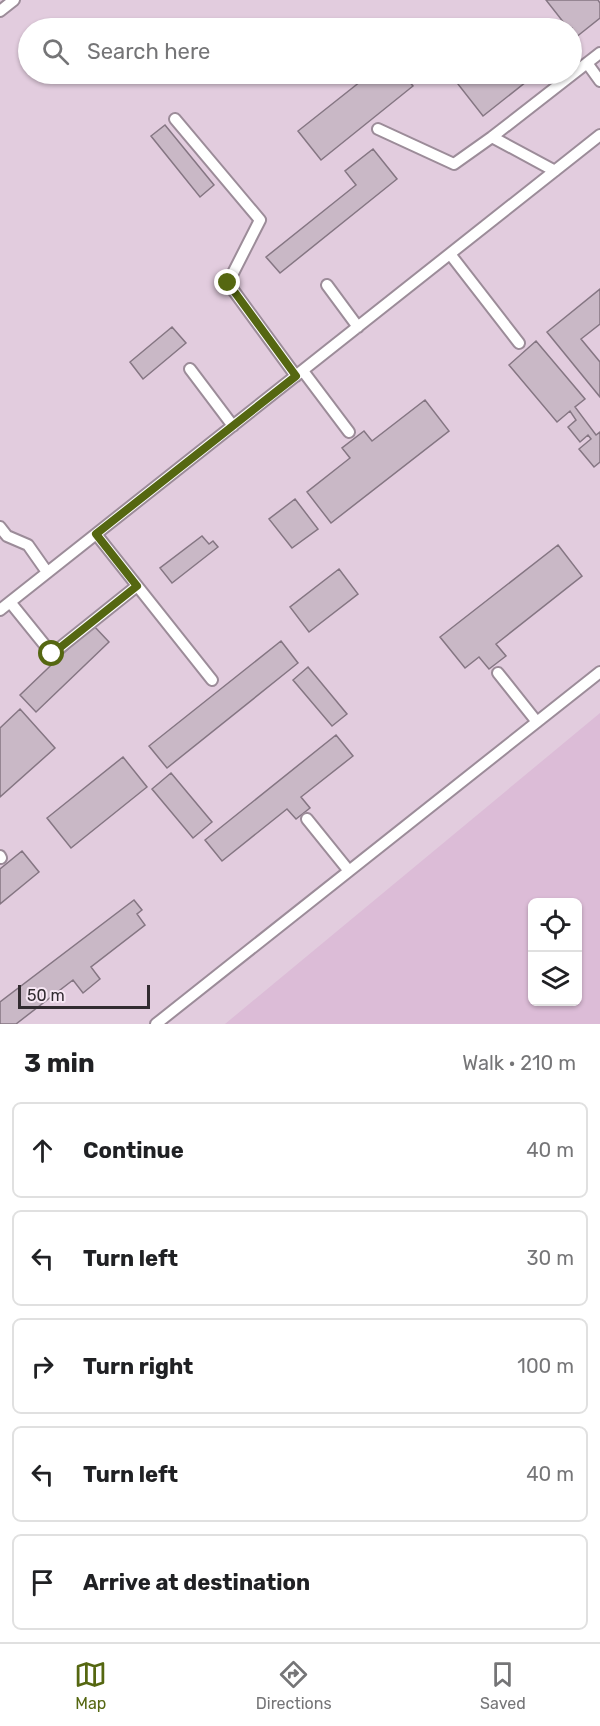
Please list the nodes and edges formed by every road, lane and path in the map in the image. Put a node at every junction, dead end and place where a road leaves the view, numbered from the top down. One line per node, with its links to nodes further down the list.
1 (14, 0): 2 (lane)
2 (0, 11)
3 (600, 53): 4 (lane)
4 (587, 63): 5 (lane); 6 (lane)
5 (582, 67)
6 (600, 81)
7 (560, 84): 11 (lane)
8 (175, 119): 18 (lane)
9 (378, 129): 11 (lane)
10 (600, 135): 12 (lane)
11 (492, 137): 12 (lane)
12 (555, 171): 13 (lane)
13 (450, 254): 15 (lane); 16 (lane)
14 (327, 285): 15 (lane)
15 (358, 327): 18 (lane)
16 (519, 343)
17 (190, 369): 19 (lane)
18 (299, 373): 19 (lane); 20 (lane)
19 (233, 426): 22 (lane)
20 (349, 432)
21 (0, 527): 23 (lane)
22 (96, 534): 23 (lane); 24 (lane)
23 (47, 572): 25 (lane)
24 (137, 586): 25 (lane); 29 (lane)
25 (10, 602): 26 (lane)
26 (0, 610)
27 (600, 672): 30 (lane)
28 (498, 673): 30 (lane)
29 (212, 680)
30 (537, 722): 32 (lane)
31 (307, 819): 32 (lane)
32 (349, 871): 33 (lane)
33 (156, 1024)

